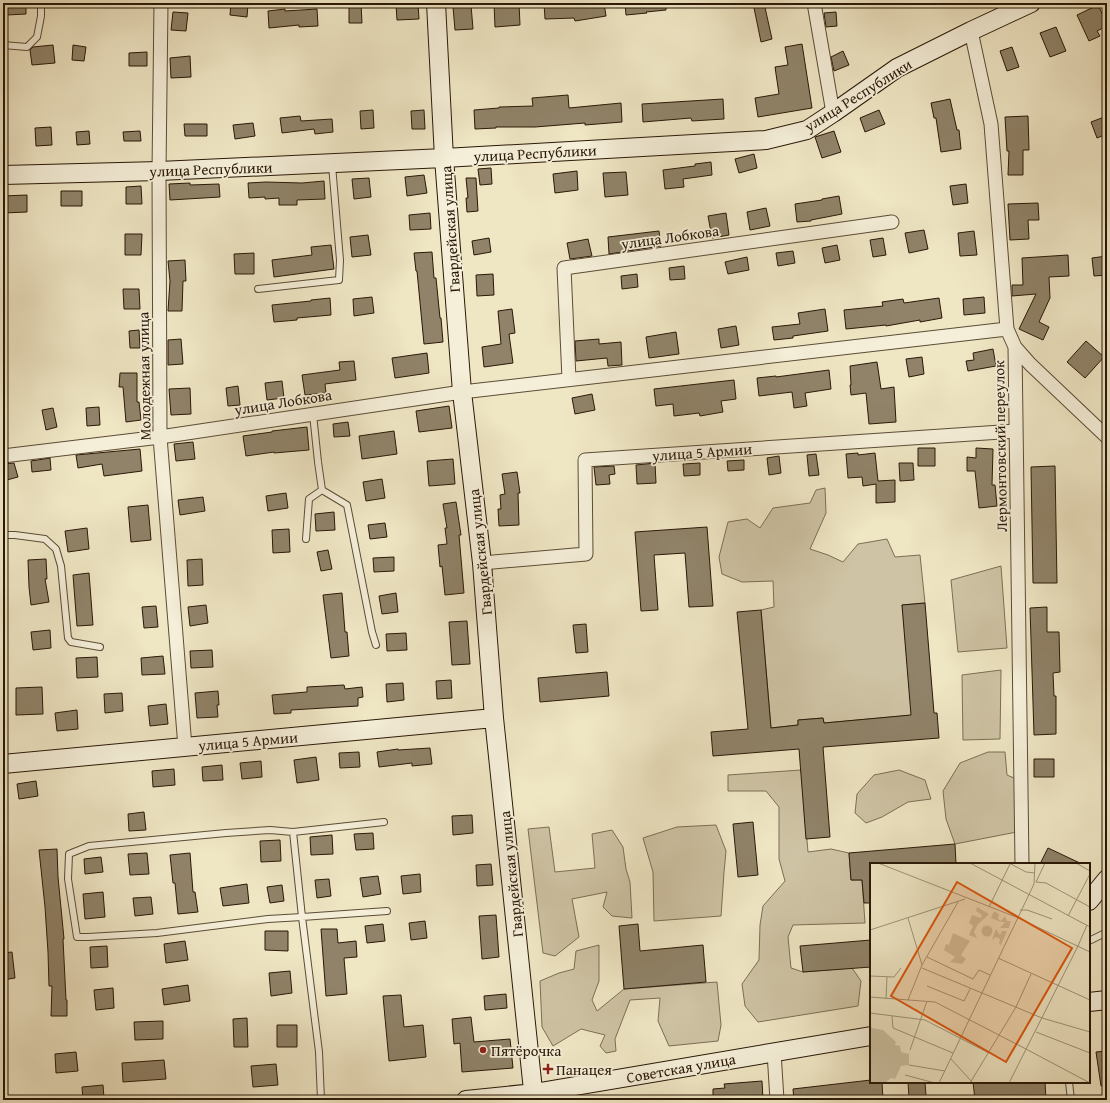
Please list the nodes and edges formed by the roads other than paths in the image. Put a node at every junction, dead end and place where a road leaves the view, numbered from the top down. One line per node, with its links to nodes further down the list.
1 (40, 3): 7 (lane)
2 (160, 3): 11 (street, Молодежная улица)
3 (436, 3): 9 (main road, Гвардейская улица)
4 (814, 3): 8 (street)
5 (1031, 3): 6 (main road, улица Республики)
6 (971, 31): 8 (main road, улица Республики); 15 (street, Лермонтовский переулок)
7 (3, 45)
8 (833, 113): 9 (main road, улица Республики)
9 (444, 158): 10 (main road, улица Республики); 18 (main road, Гвардейская улица)
10 (332, 163): 11 (main road, улица Республики); 14 (lane)
11 (159, 171): 12 (main road, улица Республики); 21 (street, Молодежная улица)
12 (3, 174)
13 (892, 222): 17 (street, улица Лобкова)
14 (258, 289)
15 (1007, 329): 16 (street, Лермонтовский переулок); 17 (street, улица Лобкова)
16 (1015, 347): 20 (street, Лермонтовский переулок); 22 (street)
17 (568, 379): 18 (street, улица Лобкова)
18 (462, 392): 19 (street, улица Лобкова); 27 (main road, Гвардейская улица)
19 (313, 414): 21 (street, улица Лобкова); 24 (lane)
20 (1016, 431): 27 (street, улица 5 Армии); 35 (street, Лермонтовский переулок)
21 (160, 437): 23 (street, улица Лобкова); 31 (street, Молодежная улица)
22 (1107, 437)
23 (3, 456)
24 (322, 490): 26 (lane); 28 (lane)
25 (3, 535): 29 (lane)
26 (306, 539)
27 (482, 562): 30 (main road, Гвардейская улица)
28 (376, 646)
29 (100, 647)
30 (494, 718): 31 (main road, улица 5 Армии); 47 (main road, Гвардейская улица)
31 (185, 747): 32 (main road, улица 5 Армии)
32 (3, 764)
33 (384, 822): 34 (lane)
34 (293, 832): 39 (lane); 39 (lane)
35 (1022, 863)
36 (1107, 880): 37 (main road)
37 (1090, 900)
38 (387, 911): 39 (lane)
39 (302, 917): 48 (lane)
40 (1107, 932): 41 (lane)
41 (1090, 940)
42 (1107, 1000): 43 (main road)
43 (1090, 1002)
44 (870, 1036): 45 (main road, Советская улица)
45 (774, 1052): 47 (main road, Советская улица); 50 (street)
46 (1069, 1083): 51 (lane)
47 (534, 1096): 49 (main road, Советская улица)
48 (321, 1100)
49 (466, 1100)
50 (777, 1100)
51 (1071, 1100)

